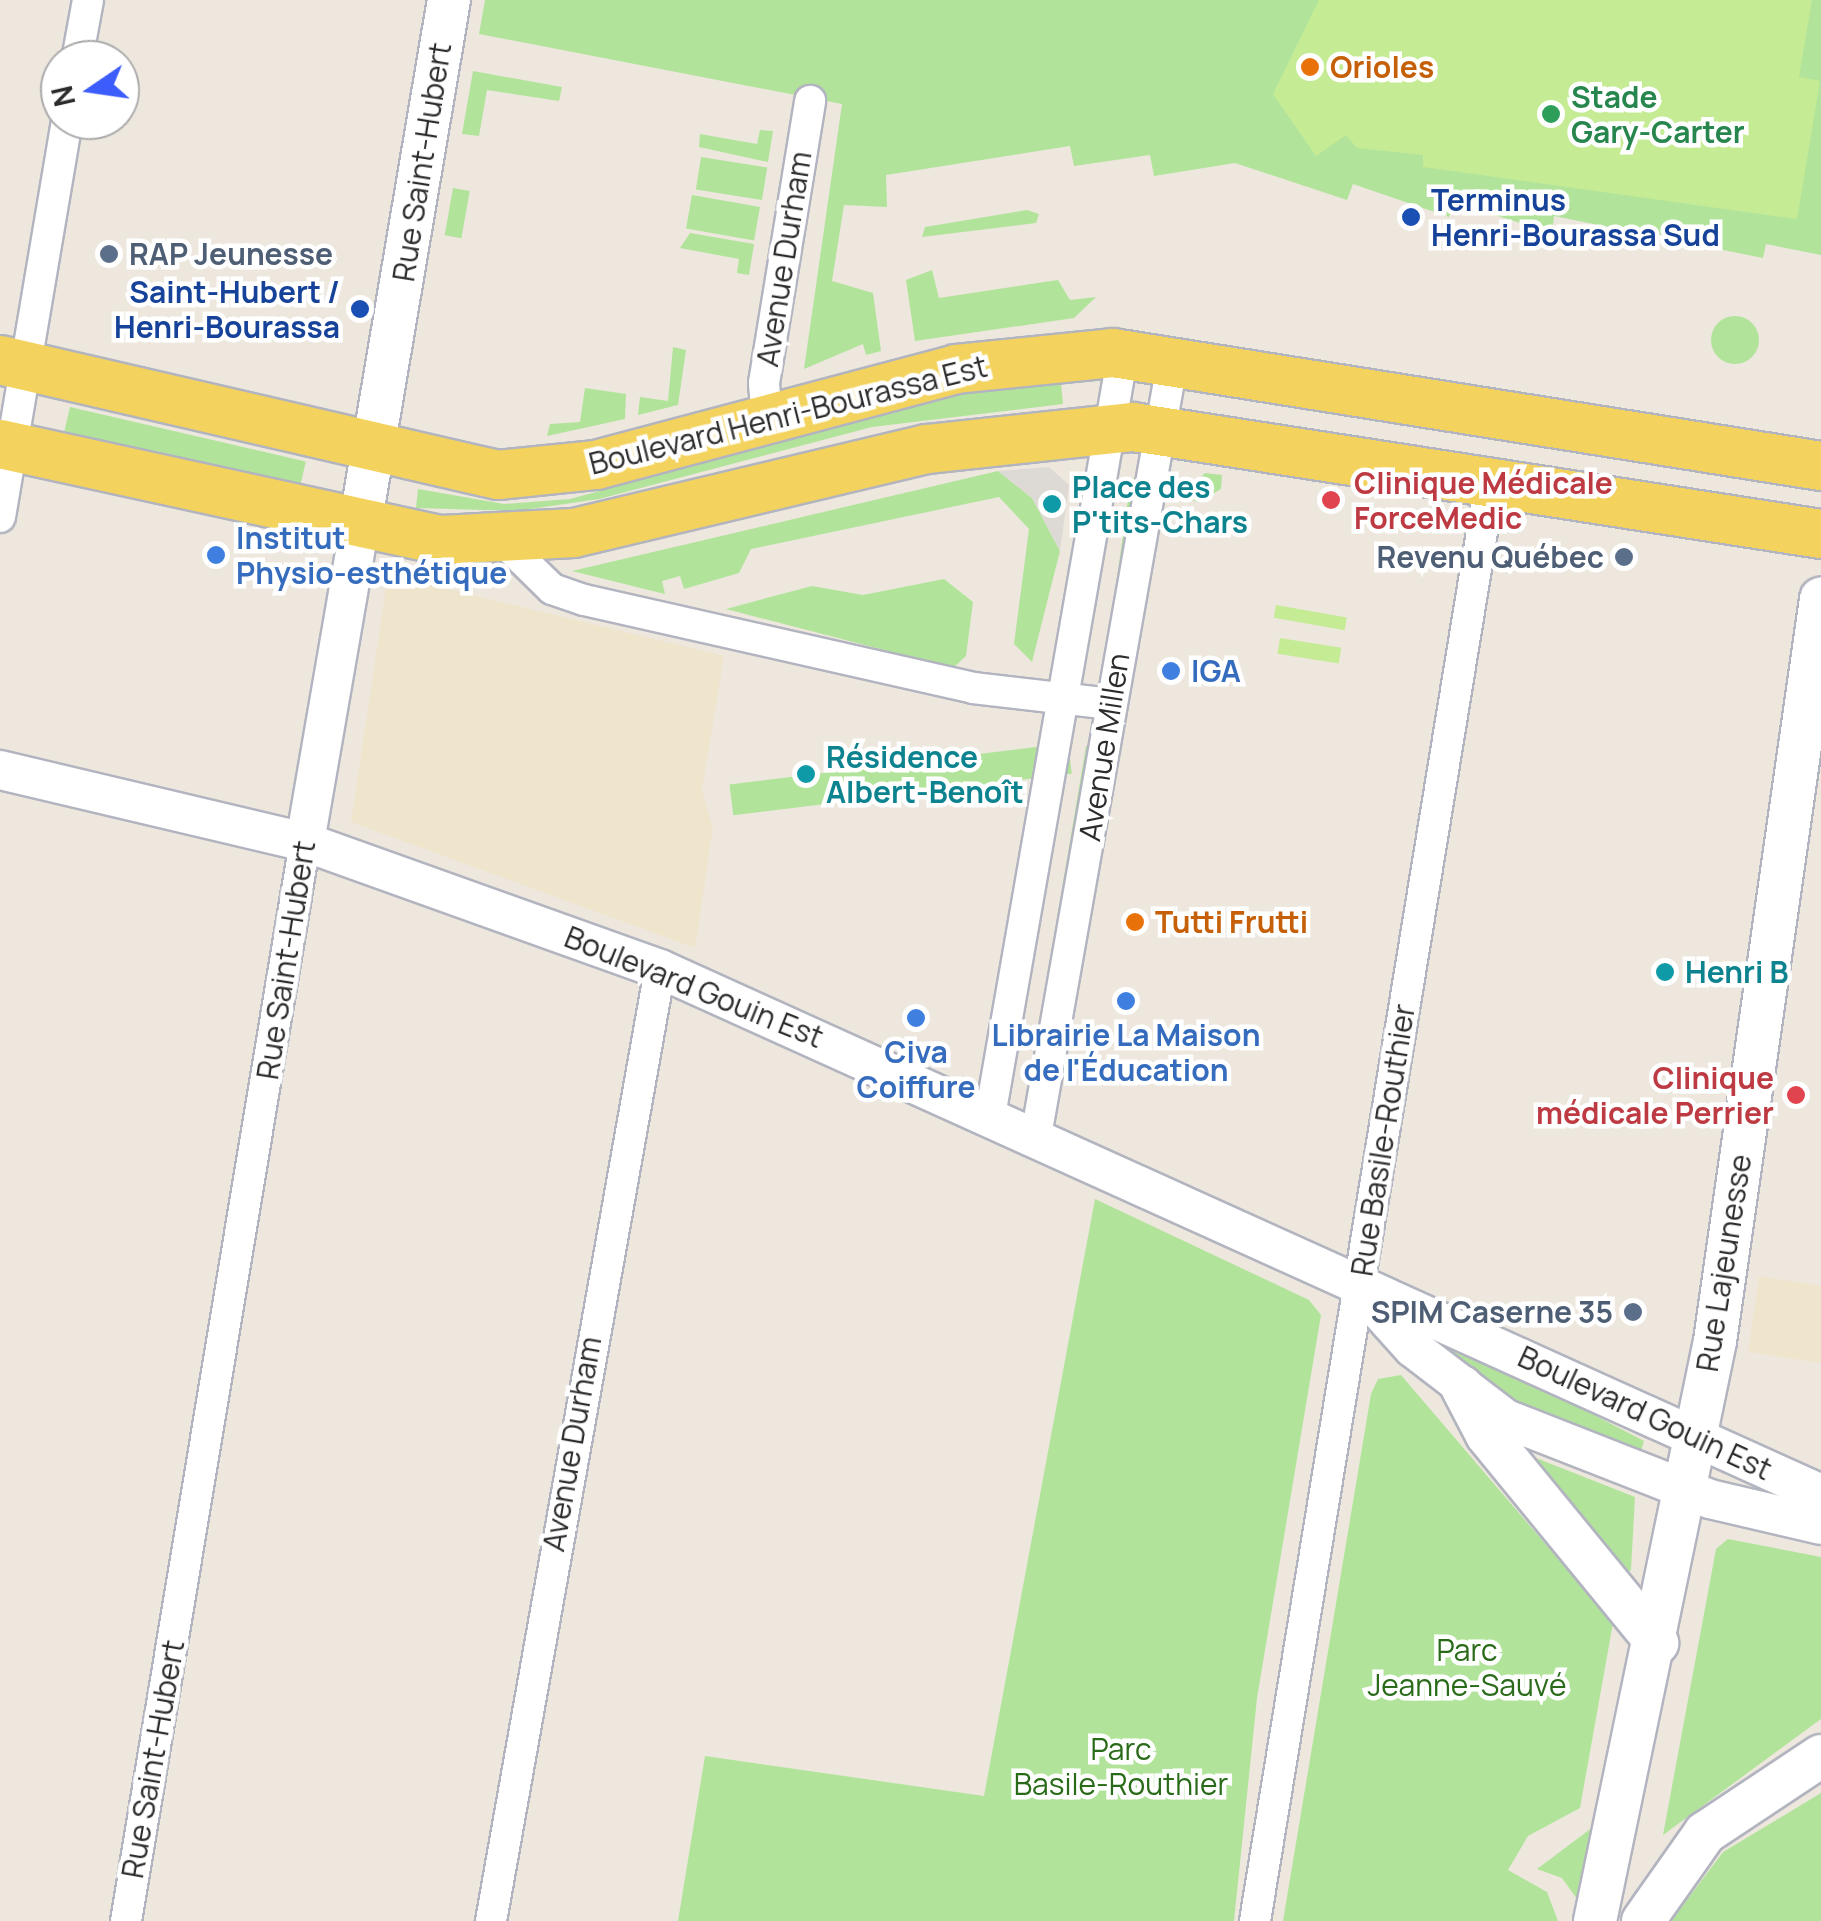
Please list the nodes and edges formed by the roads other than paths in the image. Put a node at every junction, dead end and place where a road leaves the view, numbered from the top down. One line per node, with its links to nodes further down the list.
1 (88, 0): 3 (street)
2 (449, 0): 13 (main road, Rue Saint-Hubert)
3 (81, 40)
4 (810, 101): 9 (street, Avenue Durham)
5 (63, 140): 8 (street)
6 (1122, 354): 7 (main road, Boulevard Henri-Bourassa Est); 9 (main road, Boulevard Henri-Bourassa Est); 11 (street, Avenue Millen)
7 (1173, 358): 10 (street, Avenue Millen); 14 (main road, Boulevard Henri-Bourassa Est)
8 (13, 363): 12 (street); 13 (main road, Boulevard Henri-Bourassa Est)
9 (767, 418): 13 (main road, Boulevard Henri-Bourassa Est)
10 (1160, 427): 11 (main road); 15 (main road); 22 (street, Avenue Millen)
11 (1104, 428): 19 (main road); 21 (street, Avenue Millen)
12 (6, 446): 16 (street); 17 (main road)
13 (373, 451): 17 (main road, Rue Saint-Hubert)
14 (1821, 466)
15 (1491, 477): 18 (main road); 28 (street, Rue Basile-Routhier)
16 (0, 518)
17 (360, 526): 19 (main road); 24 (street, Rue Saint-Hubert)
18 (1821, 534)
19 (502, 540): 21 (street)
20 (1821, 599): 30 (main road, Rue Lajeunesse)
21 (1060, 695): 22 (street); 26 (street, Avenue Millen)
22 (1112, 704): 27 (street, Avenue Millen)
23 (0, 770): 24 (street, Boulevard Gouin Est)
24 (305, 842): 25 (street, Boulevard Gouin Est); 36 (street, Rue Saint-Hubert)
25 (660, 969): 26 (street, Boulevard Gouin Est); 37 (street, Avenue Durham)
26 (990, 1116): 27 (street, Boulevard Gouin Est)
27 (1036, 1136): 28 (street, Boulevard Gouin Est)
28 (1359, 1288): 29 (street, Boulevard Gouin Est); 30 (street, Boulevard Gouin Est); 38 (street, Rue Basile-Routhier)
29 (1462, 1387): 31 (street, Boulevard Gouin Est); 34 (main road)
30 (1693, 1439): 31 (main road, Rue Lajeunesse); 32 (street, Boulevard Gouin Est)
31 (1686, 1490): 33 (street, Boulevard Gouin Est); 34 (main road, Rue Lajeunesse)
32 (1821, 1494)
33 (1821, 1526)
34 (1657, 1643): 39 (main road, Rue Lajeunesse)
35 (1821, 1756): 40 (main road)
36 (126, 1921)
37 (491, 1921)
38 (1255, 1921)
39 (1595, 1921)
40 (1643, 1921)

